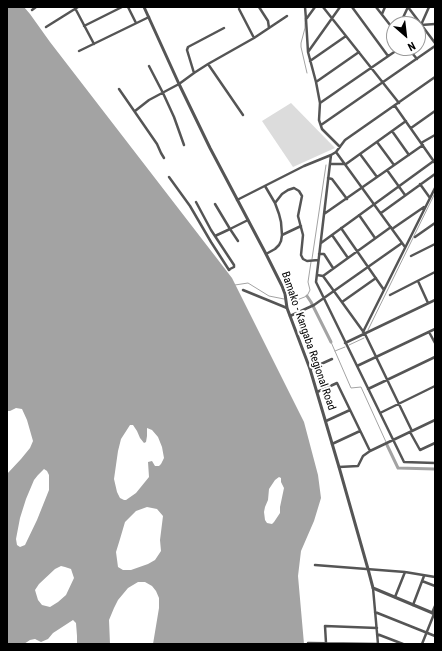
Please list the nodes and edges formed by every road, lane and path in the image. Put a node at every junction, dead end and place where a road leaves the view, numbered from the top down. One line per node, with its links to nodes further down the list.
1 (36, 7): 16 (street)
2 (122, 7): 25 (street)
3 (128, 7): 24 (street)
4 (144, 7): 20 (street, Bamako - Kangaba Regional Road)
5 (259, 7): 28 (street)
6 (305, 7): 22 (street)
7 (315, 7): 22 (street)
8 (323, 7): 21 (street)
9 (340, 7): 21 (street)
10 (352, 7): 37 (street)
11 (376, 7): 17 (street)
12 (385, 7): 17 (street)
13 (408, 7): 19 (street)
14 (74, 8): 25 (street); 26 (street)
15 (239, 9): 31 (street)
16 (32, 10)
17 (382, 14): 23 (street)
18 (287, 16): 28 (street)
19 (414, 16)
20 (149, 17): 24 (street); 49 (street, Bamako - Kangaba Regional Road)
21 (332, 18): 30 (street); 35 (street)
22 (306, 19): 35 (street)
23 (386, 19)
24 (136, 24): 32 (street)
25 (84, 26): 32 (street)
26 (46, 27)
27 (224, 28): 45 (street)
28 (269, 28): 31 (street)
29 (426, 32): 33 (street)
30 (346, 36): 36 (street); 41 (street)
31 (254, 38): 42 (street)
32 (94, 44): 34 (street)
33 (435, 45): 40 (street)
34 (79, 51)
35 (308, 52): 41 (street)
36 (359, 52): 44 (street); 47 (street)
37 (386, 53)
38 (388, 56): 44 (street)
39 (415, 56): 40 (street)
40 (417, 59): 48 (street)
41 (310, 61): 47 (street)
42 (208, 64): 45 (street); 57 (street)
43 (149, 66): 51 (street)
44 (371, 68): 48 (street); 52 (street)
45 (194, 73): 49 (street)
46 (435, 77): 53 (street)
47 (316, 82): 52 (street)
48 (383, 82): 53 (street); 59 (street)
49 (178, 84): 51 (street); 89 (street, Bamako - Kangaba Regional Road)
50 (119, 89): 55 (street)
51 (163, 93): 55 (street); 65 (street)
52 (320, 103): 59 (street)
53 (399, 103): 54 (street)
54 (395, 106): 58 (street); 66 (street)
55 (135, 111): 71 (street)
56 (435, 111): 60 (street)
57 (243, 115)
58 (406, 121): 60 (street); 61 (street)
59 (320, 125): 66 (street)
60 (411, 128): 64 (street)
61 (392, 131): 63 (street); 70 (street)
62 (435, 135): 64 (street)
63 (377, 142): 68 (street); 75 (street)
64 (422, 144): 70 (street); 72 (street)
65 (184, 145)
66 (340, 147): 67 (street)
67 (336, 152): 69 (street); 74 (street)
68 (360, 154): 74 (street); 79 (street)
69 (331, 155): 73 (street); 82 (street)
70 (409, 155): 75 (street)
71 (164, 158)
72 (435, 161): 83 (street)
73 (330, 164): 74 (street); 80 (street)
74 (346, 164): 84 (street)
75 (394, 165): 76 (street)
76 (387, 170): 79 (street); 83 (street)
77 (435, 174): 81 (street)
78 (169, 177): 106 (street)
79 (377, 177): 84 (street)
80 (328, 178): 88 (street); 96 (street)
81 (420, 184): 86 (street); 87 (street)
82 (265, 186): 89 (street); 92 (street)
83 (399, 186): 86 (street); 93 (street)
84 (362, 188): 88 (street); 93 (street)
85 (435, 188): 87 (street)
86 (405, 196): 95 (street)
87 (430, 198): 94 (street)
88 (346, 199): 96 (street)
89 (237, 200): 98 (street, Bamako - Kangaba Regional Road)
90 (196, 202): 106 (street)
91 (215, 204): 101 (street)
92 (275, 204): 100 (street); 104 (street)
93 (374, 204): 95 (street); 97 (street)
94 (426, 206): 103 (street); 113 (street)
95 (381, 213): 103 (street)
96 (324, 214): 110 (street)
97 (359, 215): 102 (street); 108 (street)
98 (248, 220): 101 (street); 115 (street, Bamako - Kangaba Regional Road)
99 (435, 223): 107 (street)
100 (301, 226): 104 (street); 119 (street)
101 (230, 228): 106 (street); 109 (street)
102 (341, 228): 105 (street); 114 (street)
103 (391, 228): 108 (street); 111 (street)
104 (282, 235): 115 (street)
105 (332, 235): 110 (street); 118 (street)
106 (215, 236)
107 (415, 237)
108 (375, 238): 114 (street)
109 (238, 241)
110 (321, 243): 116 (street)
111 (402, 243): 113 (street); 120 (street)
112 (435, 244): 117 (street)
113 (405, 247): 128 (street)
114 (357, 251): 118 (street); 120 (street)
115 (266, 254): 135 (street, Bamako - Kangaba Regional Road)
116 (320, 254): 119 (street); 121 (street)
117 (411, 256)
118 (348, 258): 121 (street)
119 (318, 260): 123 (street)
120 (368, 267): 125 (street); 129 (street)
121 (333, 268): 124 (street)
122 (435, 272): 126 (street)
123 (317, 275): 124 (street); 131 (street)
124 (323, 276): 129 (street)
125 (376, 278): 128 (street); 133 (street)
126 (418, 281): 130 (street); 134 (street)
127 (243, 290): 135 (street)
128 (384, 290): 139 (street)
129 (334, 291): 131 (street); 133 (street)
130 (390, 295)
131 (324, 298): 136 (street); 140 (street)
132 (435, 300): 134 (street)
133 (342, 302): 139 (street)
134 (428, 303): 139 (street)
135 (287, 308): 136 (street, Bamako - Kangaba Regional Road)
136 (290, 316): 146 (street, Bamako - Kangaba Regional Road)
137 (435, 329): 138 (street)
138 (429, 332): 141 (street); 142 (street)
139 (364, 333): 140 (street); 142 (street)
140 (346, 343): 145 (street)
141 (435, 343)
142 (376, 357): 145 (street); 147 (street)
143 (435, 357): 147 (street)
144 (332, 359): 146 (street)
145 (357, 366): 149 (street)
146 (310, 369): 150 (street, Bamako - Kangaba Regional Road)
147 (388, 380): 149 (street); 151 (street)
148 (435, 386): 151 (street)
149 (368, 389): 153 (street)
150 (317, 392): 152 (street); 154 (street, Bamako - Kangaba Regional Road)
151 (399, 403): 153 (street); 157 (street)
152 (350, 410): 154 (street); 156 (street)
153 (380, 413): 158 (street)
154 (326, 421): 160 (street, Bamako - Kangaba Regional Road)
155 (434, 421): 157 (street)
156 (360, 431): 160 (street); 161 (street)
157 (411, 431): 158 (street); 159 (street)
158 (393, 440): 161 (street); 162 (street)
159 (435, 443)
160 (332, 444): 163 (street, Bamako - Kangaba Regional Road)
161 (370, 451): 163 (street)
162 (435, 464)
163 (339, 466): 165 (street, Bamako - Kangaba Regional Road)
164 (315, 564): 165 (street)
165 (368, 569): 166 (street); 171 (street, Bamako - Kangaba Regional Road)
166 (405, 572): 167 (street); 172 (street)
167 (424, 576): 168 (street); 169 (street)
168 (435, 577)
169 (422, 581): 170 (street); 173 (street)
170 (435, 586)
171 (373, 588): 172 (street); 175 (street)
172 (395, 598): 173 (street)
173 (413, 605): 176 (street)
174 (435, 606): 176 (street)
175 (375, 612): 177 (street); 178 (street)
176 (434, 614): 178 (street)
177 (376, 628): 179 (street); 182 (street)
178 (426, 633): 180 (street); 186 (street)
179 (377, 634): 184 (street); 185 (street)
180 (435, 636)
181 (308, 643): 182 (street)
182 (326, 643): 183 (street)
183 (342, 644): 184 (street)
184 (378, 644)
185 (402, 644)
186 (422, 644)

